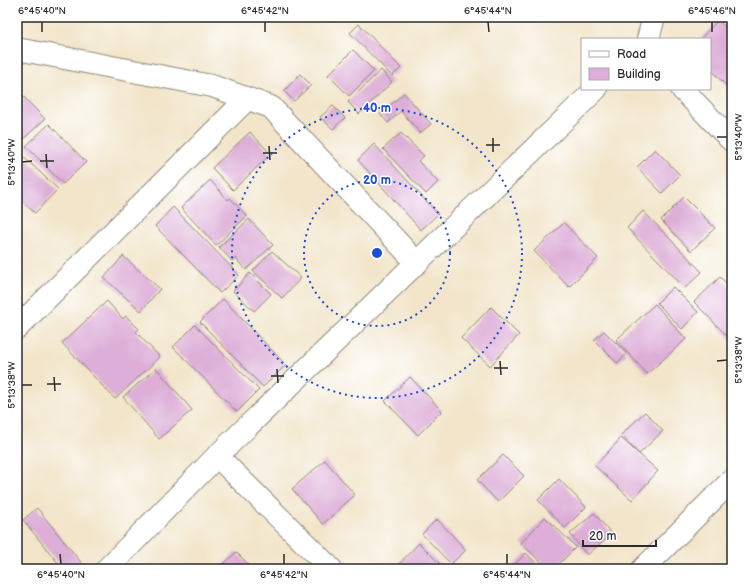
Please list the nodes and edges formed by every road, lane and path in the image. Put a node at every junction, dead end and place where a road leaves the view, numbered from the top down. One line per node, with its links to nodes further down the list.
1 (654, 17): 2 (street)
2 (648, 38)
3 (17, 49): 6 (street)
4 (595, 90): 8 (street)
5 (683, 90): 7 (street)
6 (247, 99): 8 (street); 9 (street)
7 (732, 140)
8 (417, 263): 10 (street)
9 (17, 328)
10 (217, 456): 12 (street); 13 (street)
11 (732, 480): 14 (street)
12 (106, 569)
13 (330, 569)
14 (643, 569)

